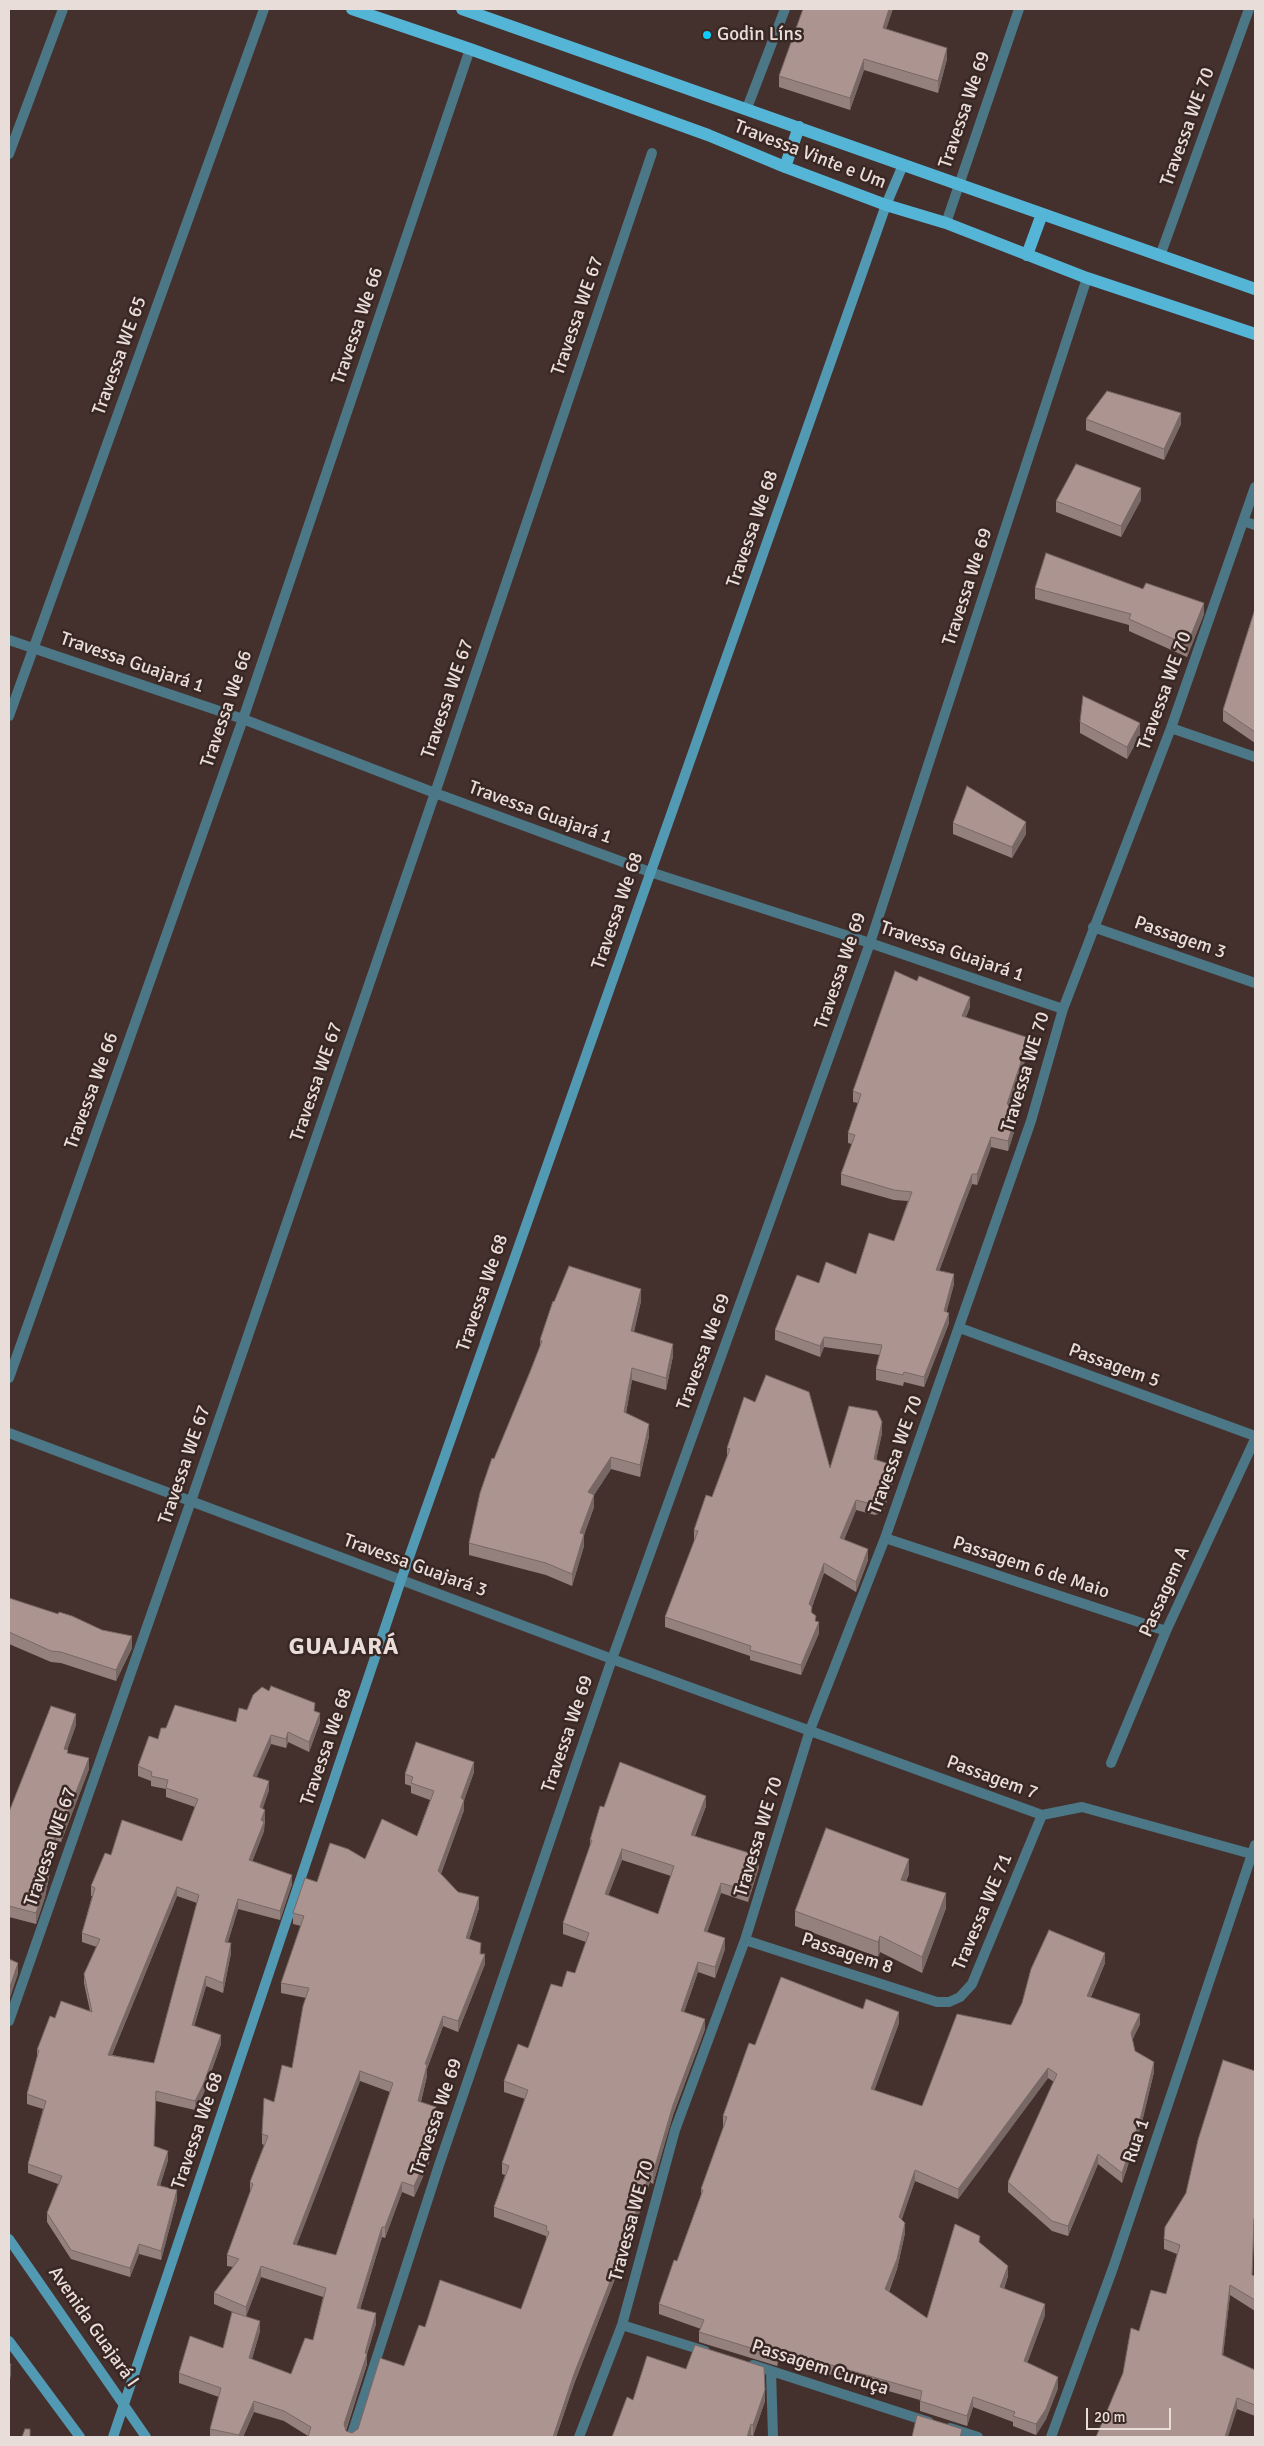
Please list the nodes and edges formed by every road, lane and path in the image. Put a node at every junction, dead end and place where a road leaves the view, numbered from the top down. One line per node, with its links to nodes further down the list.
1 (63, 9): 12 (street)
2 (264, 9): 28 (street, Travessa WE 65)
3 (352, 9): 8 (main road, Travessa Vinte e Um)
4 (462, 9): 9 (main road, Travessa Vinte e Um)
5 (785, 9): 9 (street)
6 (1019, 9): 15 (street, Travessa We 69)
7 (1249, 9): 20 (street, Travessa WE 70)
8 (470, 49): 14 (main road, Travessa Vinte e Um); 30 (street, Travessa We 66)
9 (747, 108): 10 (main road, Travessa Vinte e Um)
10 (800, 127): 13 (main road, Travessa Vinte e Um); 14 (main road)
11 (652, 153): 33 (street, Travessa WE 67)
12 (9, 154)
13 (903, 166): 15 (main road, Travessa Vinte e Um); 16 (street, Travessa We 68)
14 (785, 167): 16 (main road, Travessa Vinte e Um)
15 (958, 182): 17 (main road, Travessa Vinte e Um); 18 (street, Travessa We 69)
16 (886, 205): 18 (main road, Travessa Vinte e Um); 34 (street, Travessa We 68)
17 (1042, 214): 19 (main road); 20 (main road, Travessa Vinte e Um)
18 (946, 223): 19 (main road, Travessa Vinte e Um)
19 (1027, 255): 21 (main road, Travessa Vinte e Um)
20 (1160, 256): 22 (main road, Travessa Vinte e Um)
21 (1087, 278): 23 (main road, Travessa Vinte e Um); 36 (street, Travessa We 69)
22 (1255, 289)
23 (1255, 334)
24 (1255, 487): 25 (street, Travessa WE 70)
25 (1243, 521): 26 (street); 31 (street, Travessa WE 70)
26 (1255, 525)
27 (9, 640): 28 (street, Travessa Guajará 1)
28 (33, 648): 29 (street, Travessa WE 65); 30 (street, Travessa Guajará 1)
29 (9, 716)
30 (243, 719): 33 (street, Travessa Guajará 1); 40 (street, Travessa We 66)
31 (1171, 728): 32 (street); 35 (street, Travessa WE 70)
32 (1255, 757)
33 (435, 793): 34 (street, Travessa Guajará 1); 43 (street, Travessa WE 67)
34 (650, 872): 36 (street, Travessa Guajará 1); 45 (street, Travessa We 68)
35 (1093, 927): 37 (street, Passagem 3); 38 (street, Travessa WE 70)
36 (870, 943): 38 (street, Travessa Guajará 1); 47 (street, Travessa We 69)
37 (1255, 983)
38 (1063, 1009): 39 (street, Travessa WE 70)
39 (960, 1328): 42 (street, Passagem 5); 44 (street, Travessa WE 70)
40 (9, 1378)
41 (9, 1432): 43 (street, Travessa Guajará 3)
42 (1255, 1437): 46 (street, Passagem A)
43 (191, 1501): 45 (street, Travessa Guajará 3); 54 (street, Travessa WE 67)
44 (885, 1538): 46 (street, Passagem 6 de Maio); 48 (street, Travessa WE 70)
45 (401, 1580): 47 (street, Travessa Guajará 3); 61 (street, Travessa We 68)
46 (1166, 1630): 49 (street, Passagem A)
47 (612, 1659): 48 (street, Travessa Guajará 3); 65 (street, Travessa We 69)
48 (810, 1730): 50 (street, Passagem 7); 52 (street, Travessa WE 70)
49 (1111, 1763)
50 (1042, 1816): 51 (street, Passagem 7); 53 (street, Travessa WE 71)
51 (1254, 1851): 69 (street, Rua 1)
52 (745, 1940): 53 (street, Passagem 8); 56 (street, Travessa WE 70)
53 (937, 2002)
54 (9, 2021)
55 (9, 2238): 61 (street, Avenida Guajará I)
56 (622, 2325): 58 (street); 66 (street, Travessa WE 70)
57 (9, 2340): 62 (street)
58 (715, 2354)
59 (743, 2362): 60 (street, Passagem Curuça)
60 (771, 2371): 67 (street); 68 (street, Passagem Curuça)
61 (124, 2404): 63 (street, Travessa We 68); 64 (street, Avenida Guajará I)
62 (80, 2437)
63 (113, 2437)
64 (146, 2437)
65 (351, 2437)
66 (578, 2437)
67 (773, 2437)
68 (978, 2437)
69 (1051, 2437)

